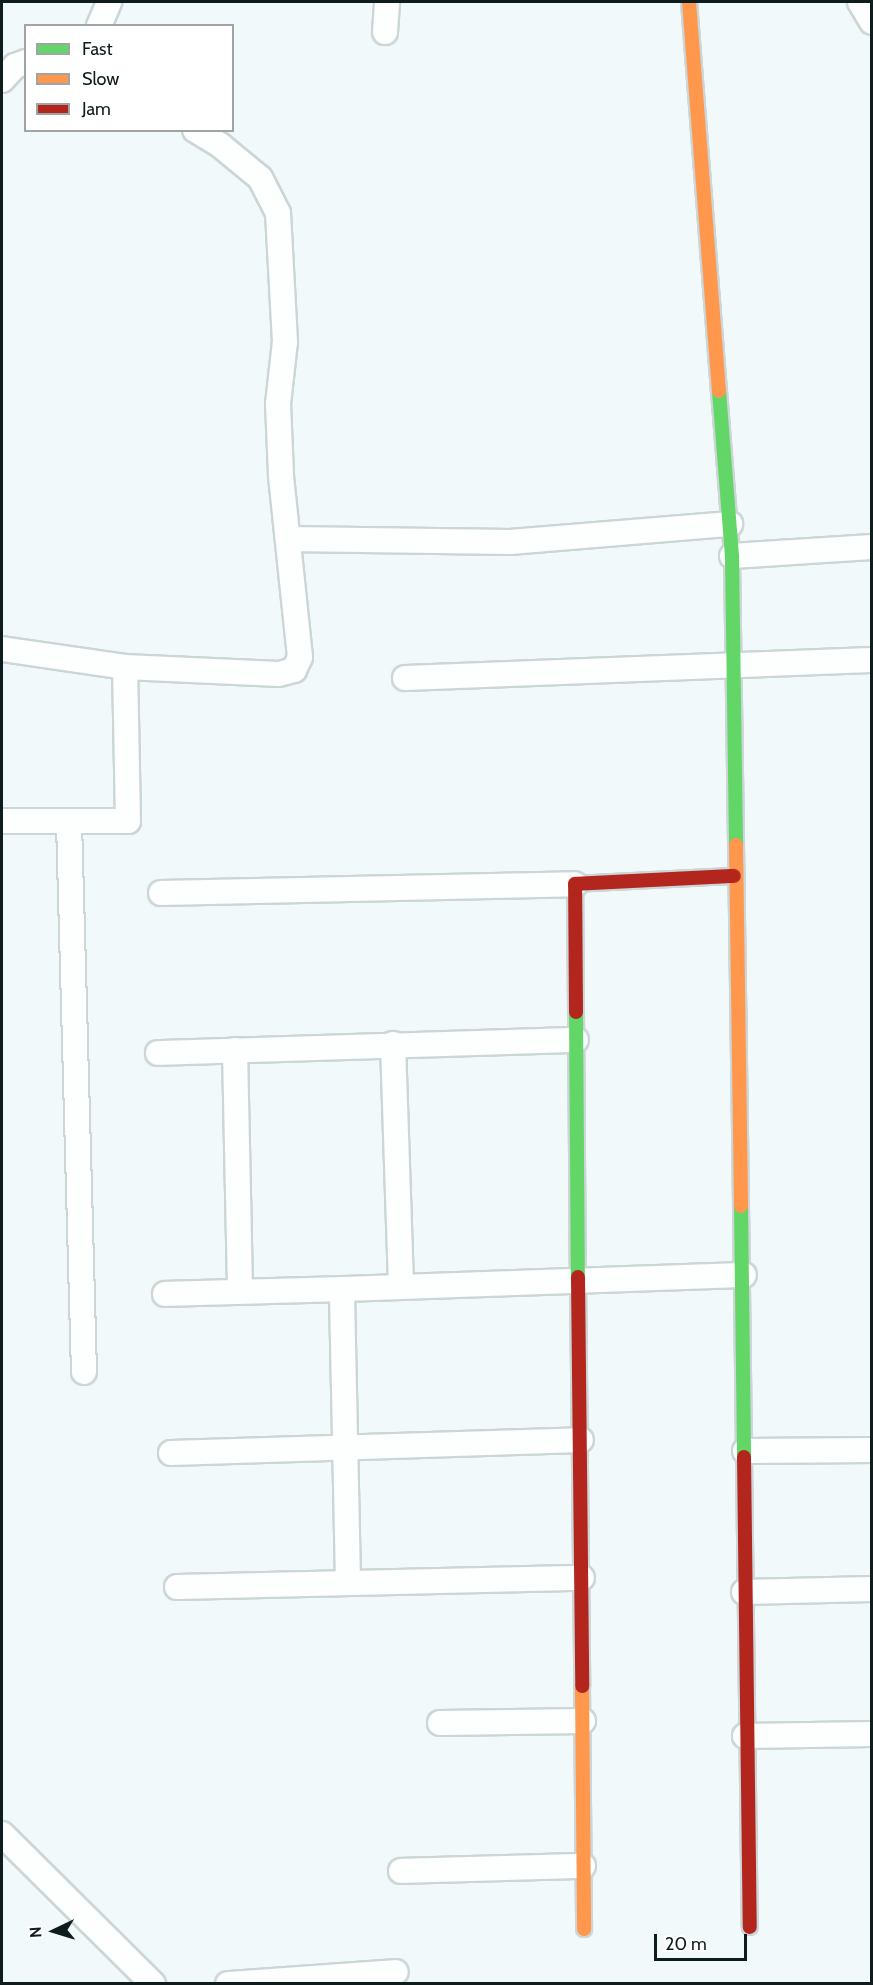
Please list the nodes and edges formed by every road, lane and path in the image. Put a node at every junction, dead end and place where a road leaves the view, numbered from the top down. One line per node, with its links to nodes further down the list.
1 (109, 2): 6 (street)
2 (387, 2): 7 (street)
3 (688, 2): 11 (street)
4 (860, 2): 5 (street)
5 (872, 22)
6 (100, 24)
7 (385, 32)
8 (24, 63): 9 (street)
9 (2, 80)
10 (198, 132): 12 (street)
11 (730, 524): 12 (street); 14 (street)
12 (289, 539): 17 (street)
13 (872, 547): 14 (street)
14 (732, 556): 18 (street)
15 (2, 649): 17 (street)
16 (872, 660): 18 (street)
17 (125, 667): 21 (street)
18 (734, 668): 19 (street); 22 (street)
19 (405, 678)
20 (2, 821): 21 (street)
21 (69, 822): 35 (street)
22 (734, 876): 23 (street); 29 (street)
23 (575, 884): 24 (street); 25 (street)
24 (161, 892)
25 (576, 1040): 26 (street); 30 (street)
26 (393, 1044): 27 (street); 31 (street)
27 (235, 1050): 28 (street); 33 (street)
28 (158, 1053)
29 (744, 1275): 30 (street); 39 (street)
30 (580, 1278): 31 (street); 36 (street)
31 (401, 1286): 32 (street)
32 (342, 1289): 33 (street); 37 (street)
33 (240, 1291): 34 (street)
34 (165, 1294)
35 (84, 1372)
36 (581, 1440): 37 (street); 41 (street)
37 (346, 1448): 40 (street); 42 (street)
38 (872, 1450): 39 (street)
39 (745, 1451): 45 (street)
40 (171, 1453)
41 (582, 1578): 42 (street); 46 (street)
42 (348, 1581): 43 (street)
43 (177, 1587)
44 (872, 1589): 45 (street)
45 (744, 1592): 49 (street)
46 (583, 1721): 47 (street); 51 (street)
47 (440, 1723)
48 (872, 1734): 49 (street)
49 (745, 1736): 53 (street)
50 (2, 1834): 56 (street)
51 (584, 1866): 52 (street); 54 (street)
52 (401, 1871)
53 (750, 1927)
54 (584, 1929)
55 (396, 1972): 57 (street)
56 (153, 1983)
57 (228, 1983)

